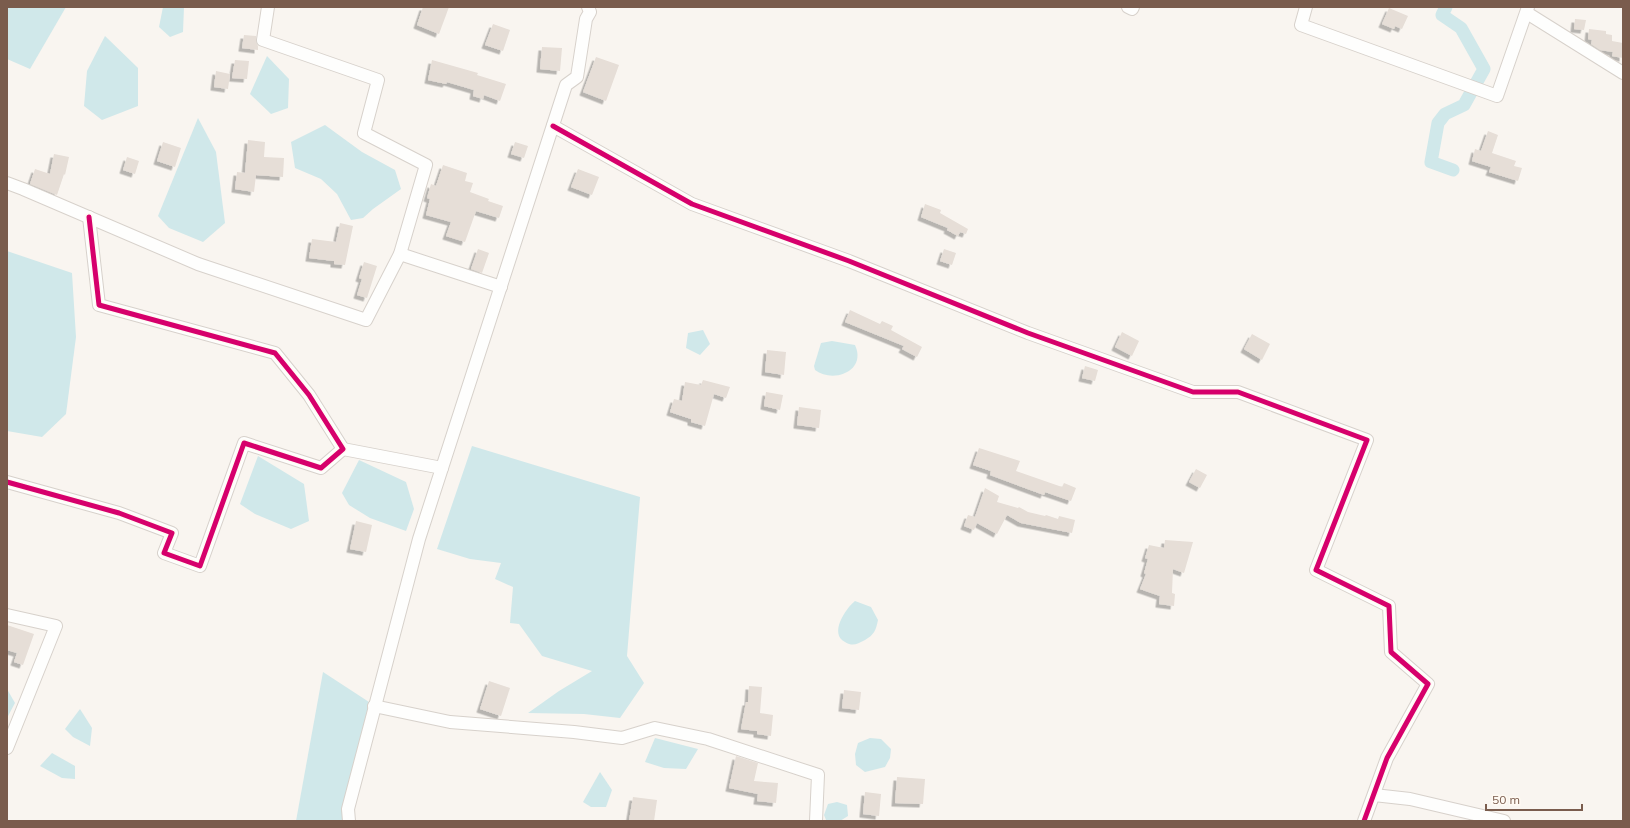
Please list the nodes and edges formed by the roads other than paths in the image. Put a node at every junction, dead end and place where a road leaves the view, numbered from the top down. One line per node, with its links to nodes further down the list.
1 (268, 7): 11 (street)
2 (588, 7): 8 (street)
3 (1128, 7): 4 (street)
4 (1133, 7)
5 (1306, 7): 6 (street)
6 (1528, 10): 7 (street)
7 (1623, 73)
8 (553, 126): 12 (street); 19 (street)
9 (7, 183): 10 (street)
10 (89, 217): 11 (street); 13 (street)
11 (400, 254): 12 (street)
12 (501, 287): 14 (street)
13 (343, 449): 14 (street); 15 (street)
14 (442, 468): 17 (street)
15 (7, 482)
16 (7, 615): 18 (street)
17 (374, 706): 20 (street); 21 (street)
18 (7, 748)
19 (1374, 795): 22 (street); 23 (street)
20 (349, 821)
21 (816, 821)
22 (1364, 821)
23 (1504, 821)

